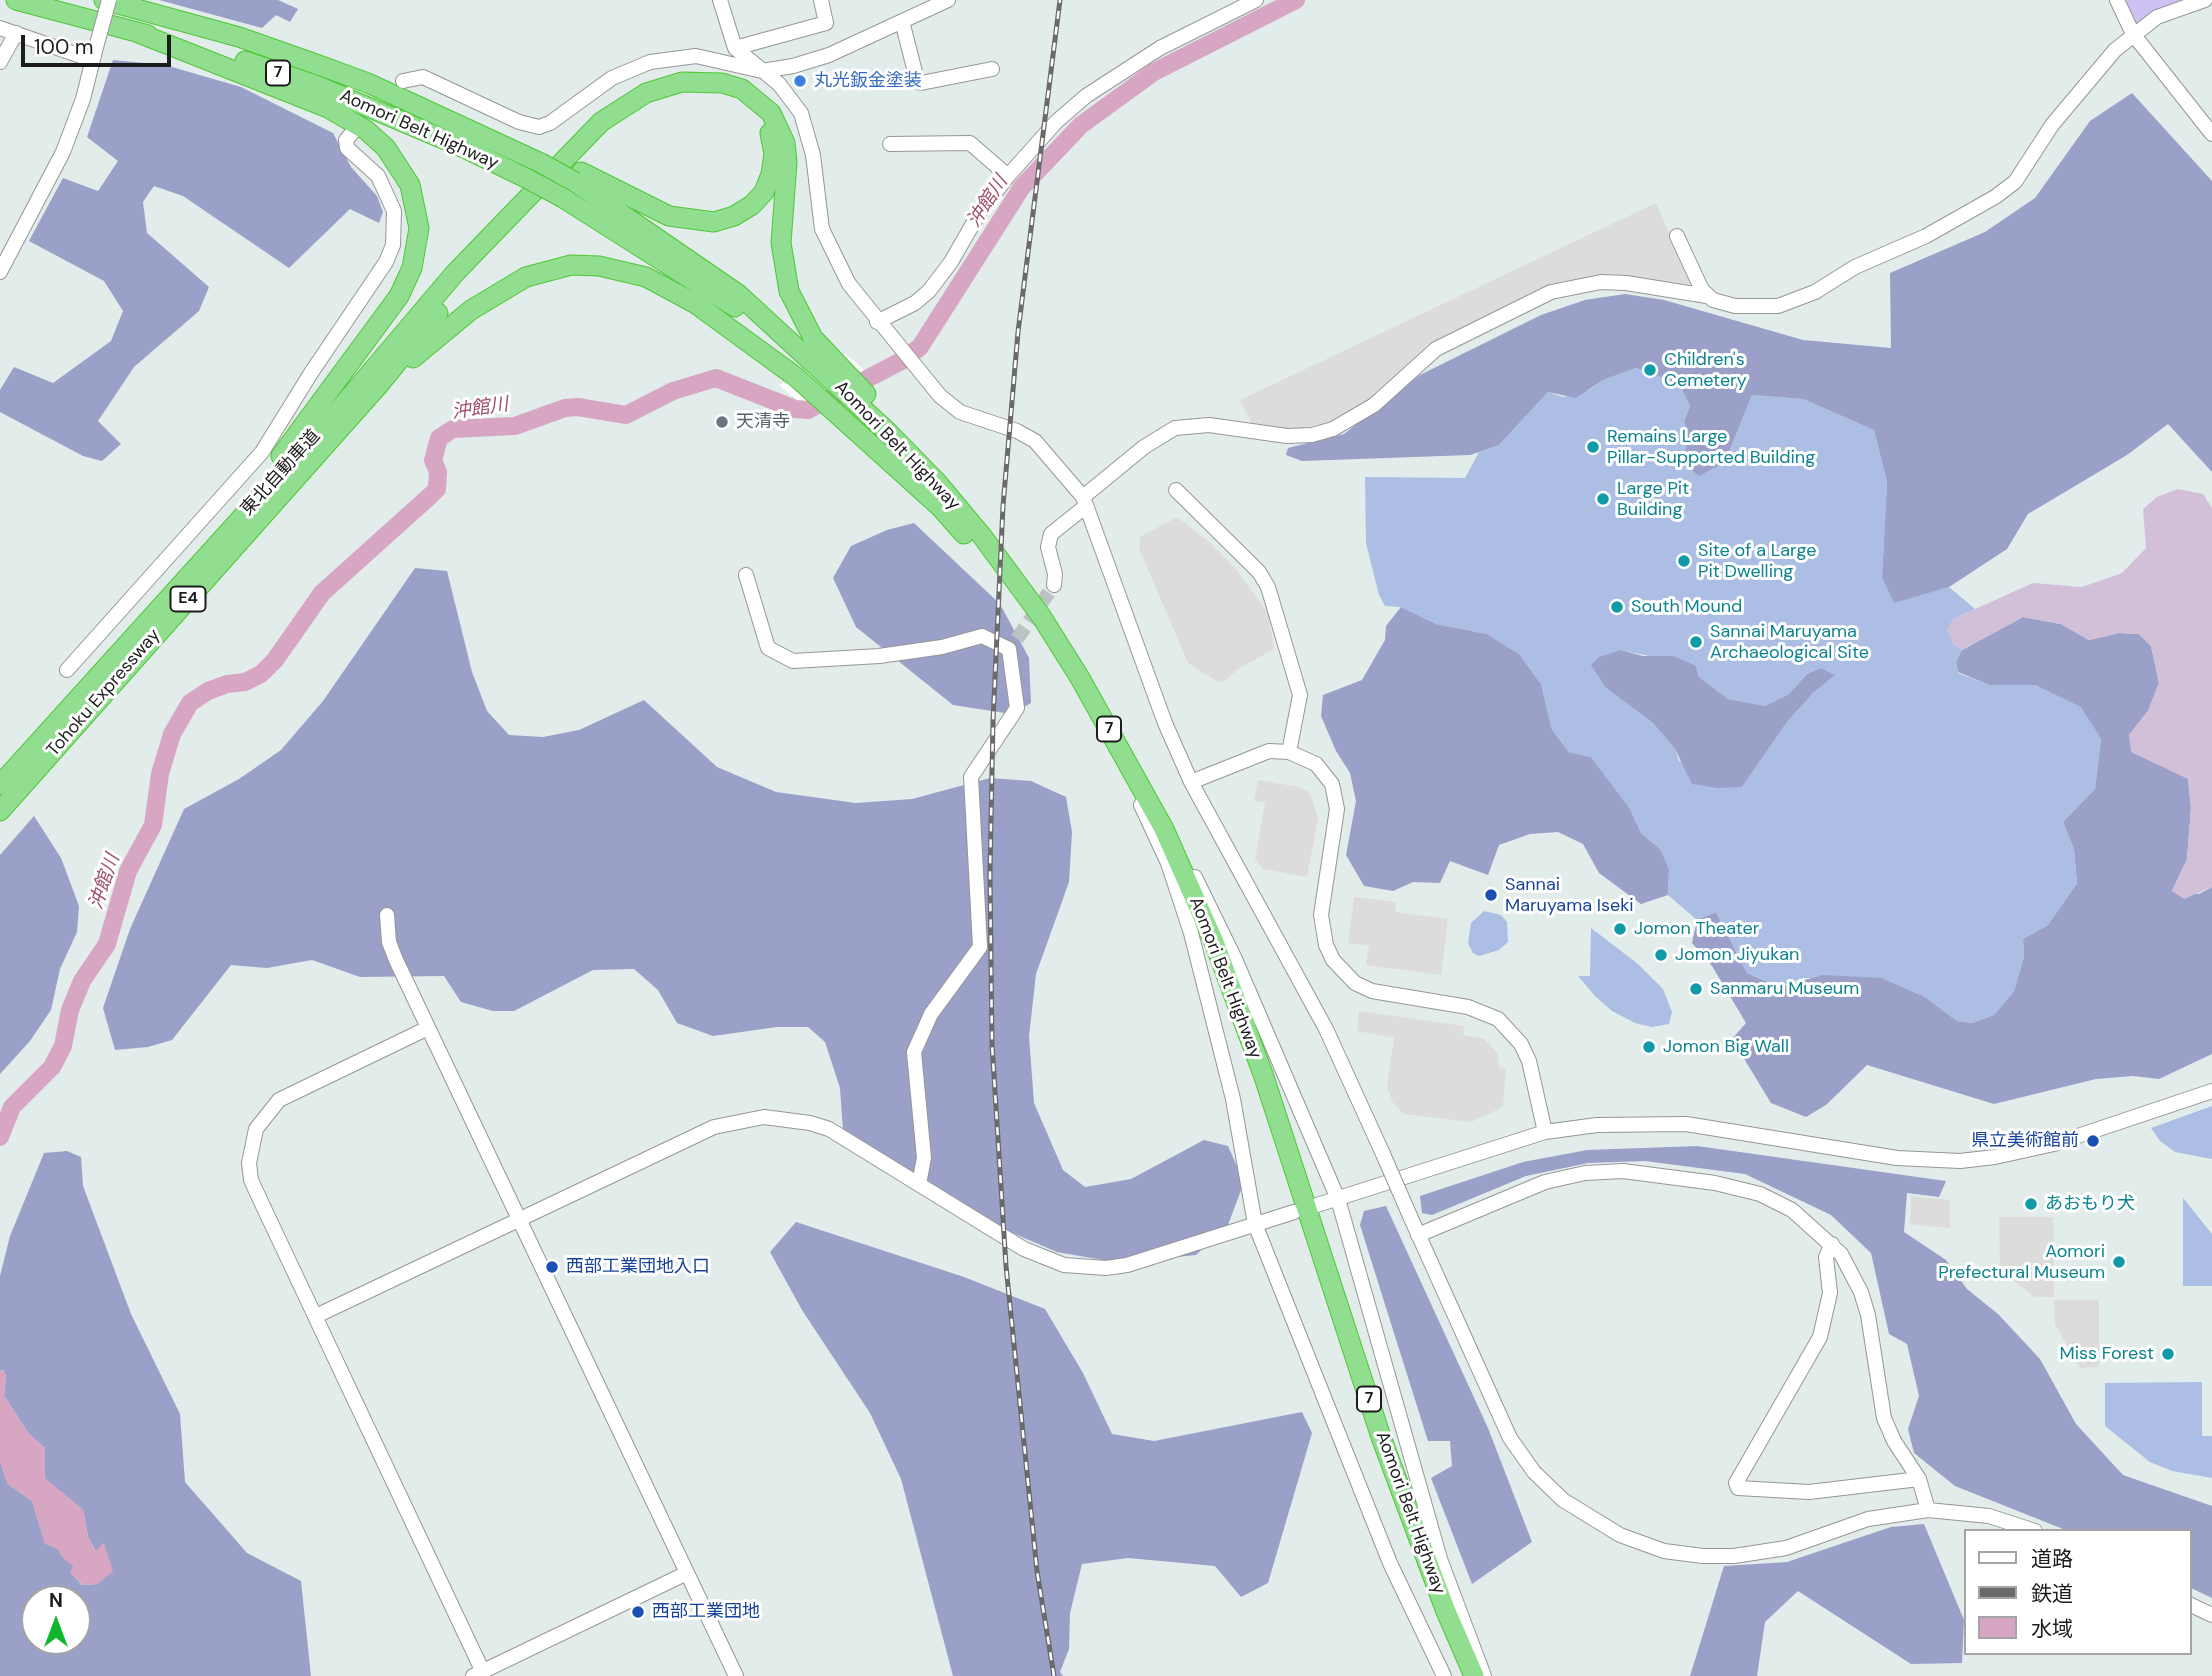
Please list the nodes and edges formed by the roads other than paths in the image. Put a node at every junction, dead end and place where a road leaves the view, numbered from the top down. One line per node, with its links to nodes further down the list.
1 (16, 0): 11 (highway, Aomori Belt Highway / 7)
2 (106, 0): 16 (street, bridge); 26 (highway, Aomori Belt Highway / 7)
3 (720, 0): 13 (street)
4 (821, 0): 15 (street)
5 (948, 0): 9 (street)
6 (1256, 0): 25 (street)
7 (2117, 0): 14 (street)
8 (2206, 0): 14 (street)
9 (902, 21): 19 (street); 20 (street)
10 (0, 29): 12 (street)
11 (136, 32): 31 (highway, Aomori Belt Highway / 7, bridge); 35 (highway)
12 (16, 33): 16 (street); 18 (street)
13 (729, 33): 15 (street); 17 (street)
14 (2133, 34): 23 (street); 29 (street)
15 (735, 48): 20 (street)
16 (93, 55): 28 (street)
17 (714, 58): 20 (street); 21 (street)
18 (0, 62)
19 (992, 69)
20 (762, 71): 30 (street)
21 (403, 82)
22 (352, 133): 39 (street)
23 (2212, 134)
24 (890, 144): 25 (street)
25 (1007, 176): 30 (street)
26 (578, 177): 31 (highway, Aomori Belt Highway); 32 (highway)
27 (1677, 236): 29 (street)
28 (0, 272)
29 (1707, 296): 34 (street)
30 (881, 327): 34 (street)
31 (825, 364): 32 (highway); 38 (highway, Aomori Belt Highway / 7)
32 (371, 383): 35 (highway, 東北自動車道 / E4); 38 (highway); 44 (highway, Tohoku Expressway / E4)
33 (1176, 490): 41 (street)
34 (1085, 502): 37 (street); 42 (street)
35 (196, 568): 43 (highway, Tohoku Expressway / E4)
36 (746, 575): 50 (street)
37 (1054, 585)
38 (1036, 609): 40 (highway, Aomori Belt Highway / 7)
39 (66, 670)
40 (1097, 707): 45 (highway, Aomori Belt Highway / 7); 55 (street)
41 (1289, 752): 42 (street); 49 (street)
42 (1191, 782): 56 (street, bridge)
43 (0, 785)
44 (0, 811)
45 (1164, 829): 51 (street); 68 (highway, Aomori Belt Highway / 7)
46 (387, 915): 47 (street)
47 (428, 1028): 54 (street); 58 (street)
48 (2212, 1091): 49 (street)
49 (1545, 1132): 51 (street)
50 (919, 1184): 54 (street); 55 (street)
51 (1338, 1199): 52 (street); 69 (street)
52 (1317, 1205)
53 (1294, 1212): 55 (street)
54 (520, 1219): 58 (street); 62 (street)
55 (1255, 1224): 67 (street)
56 (1418, 1235): 57 (street); 60 (street)
57 (1832, 1244): 59 (street); 59 (street)
58 (316, 1316): 65 (street)
59 (1919, 1479): 60 (street)
60 (1928, 1510): 61 (street)
61 (2029, 1529)
62 (687, 1573): 65 (street); 66 (street)
63 (2191, 1605): 64 (street)
64 (2212, 1615)
65 (478, 1674)
66 (736, 1676)
67 (1444, 1676)
68 (1474, 1676)
69 (1484, 1676)

